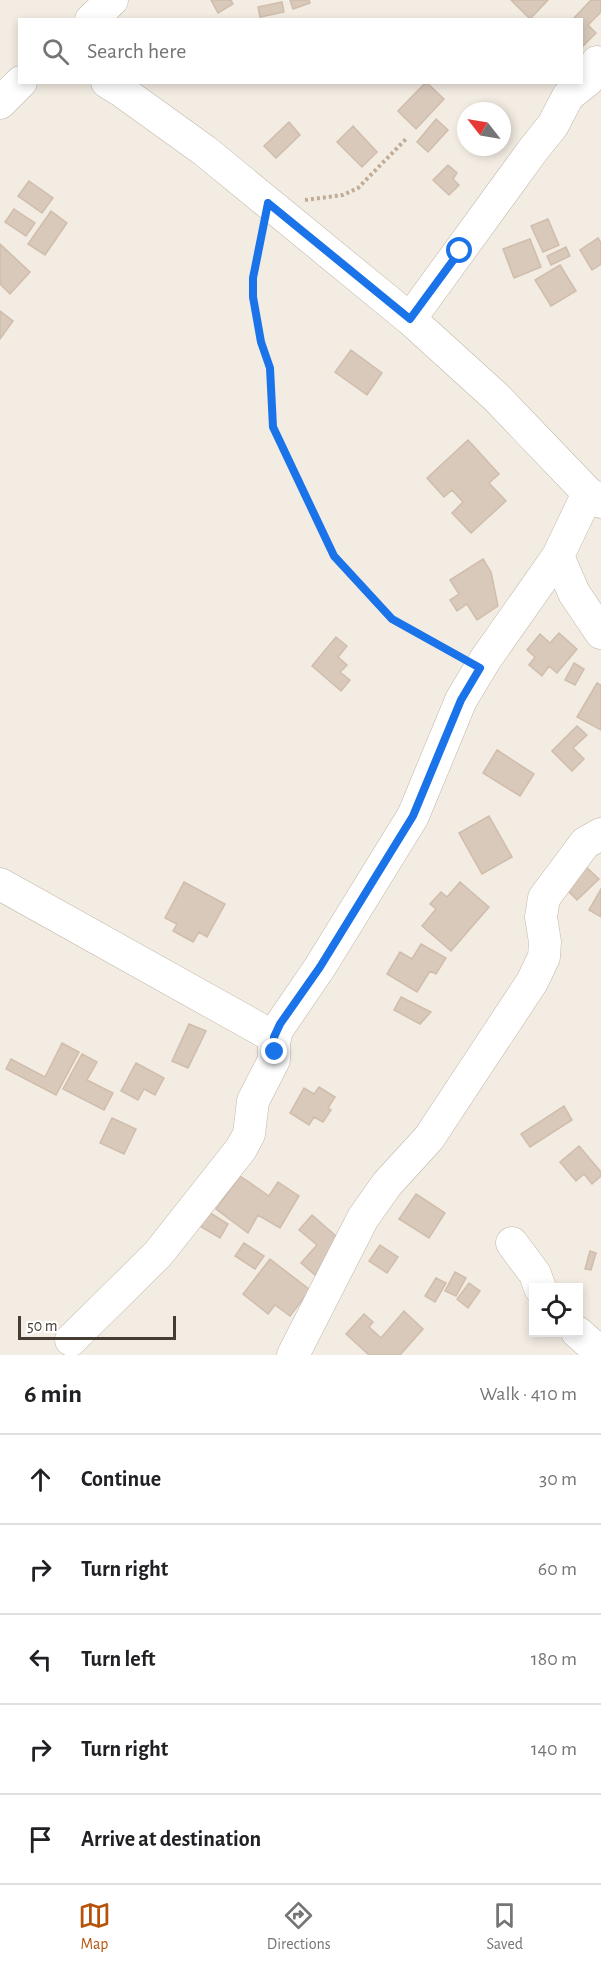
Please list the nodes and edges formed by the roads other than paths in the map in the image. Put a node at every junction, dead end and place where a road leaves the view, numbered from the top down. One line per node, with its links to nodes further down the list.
1 (597, 62): 5 (street)
2 (19, 84): 4 (street)
3 (110, 84): 5 (street)
4 (0, 103)
5 (410, 319): 6 (street)
6 (595, 497): 7 (street)
7 (558, 556): 8 (street); 11 (street)
8 (601, 633)
9 (601, 834): 17 (street)
10 (0, 884): 11 (street)
11 (274, 1037): 15 (street)
12 (512, 1243): 13 (street)
13 (539, 1283)
14 (583, 1337): 16 (street)
15 (70, 1340)
16 (601, 1353)
17 (292, 1355)

